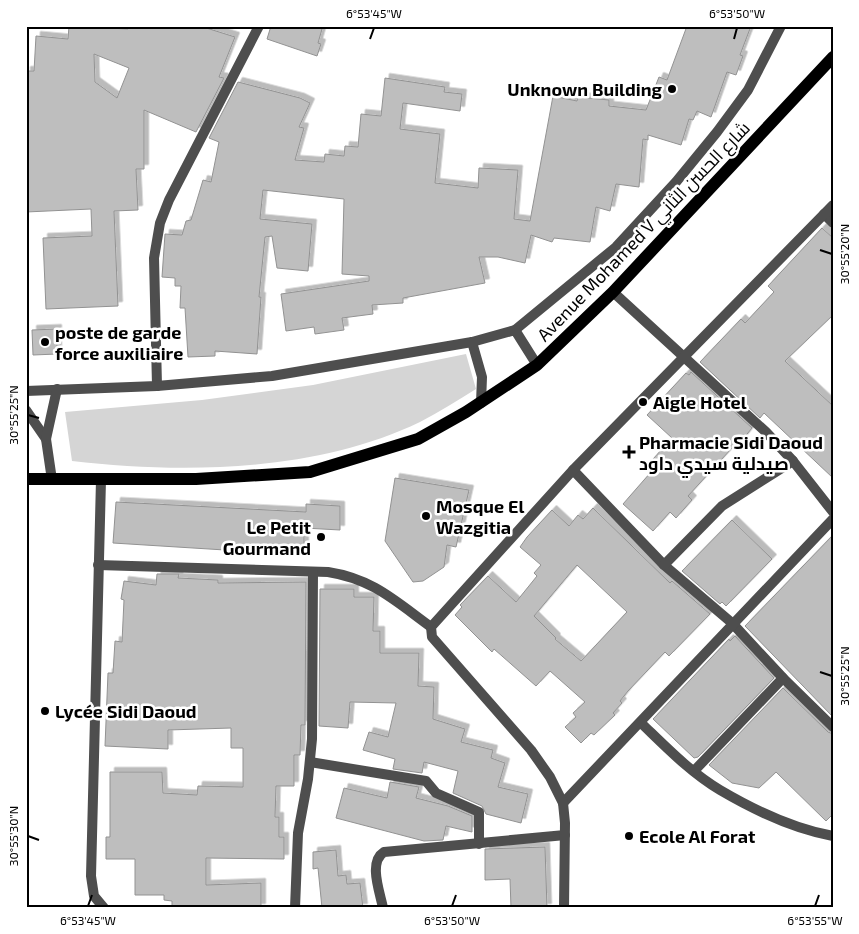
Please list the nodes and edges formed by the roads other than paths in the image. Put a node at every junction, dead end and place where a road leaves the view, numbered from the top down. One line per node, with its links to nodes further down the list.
1 (259, 26): 12 (street)
2 (781, 26): 8 (street)
3 (833, 57): 7 (main road, Avenue Mohamed V شارع الحسن الثاني)
4 (833, 205): 5 (street)
5 (824, 214): 6 (street); 10 (street)
6 (833, 224)
7 (613, 292): 10 (street); 11 (main road, Avenue Mohamed V شارع الحسن الثاني)
8 (515, 330): 9 (street); 11 (street)
9 (472, 342): 12 (street); 15 (street)
10 (684, 357): 18 (street); 19 (street)
11 (537, 365): 15 (main road, Avenue Mohamed V شارع الحسن الثاني)
12 (157, 386): 13 (street)
13 (57, 389): 14 (street); 17 (street)
14 (26, 391)
15 (481, 403): 22 (main road, Avenue Mohamed V شارع الحسن الثاني)
16 (26, 410): 17 (street)
17 (46, 439): 21 (street)
18 (793, 461): 23 (street); 26 (street)
19 (573, 470): 26 (street); 29 (street)
20 (26, 479): 21 (main road, Avenue Mohamed V شارع الحسن الثاني)
21 (52, 480): 22 (main road, Avenue Mohamed V شارع الحسن الثاني)
22 (101, 480): 25 (street)
23 (833, 512)
24 (833, 519): 28 (street)
25 (98, 565): 27 (street); 39 (street)
26 (664, 565): 28 (street)
27 (313, 572): 29 (street); 33 (street)
28 (732, 623): 30 (street); 31 (street)
29 (431, 627): 35 (street)
30 (782, 678): 32 (street); 34 (street)
31 (641, 723): 34 (street); 35 (street)
32 (833, 727)
33 (310, 762): 38 (street); 40 (street)
34 (694, 771): 37 (street)
35 (562, 803): 36 (street)
36 (565, 835): 38 (street); 42 (street)
37 (833, 836)
38 (479, 844): 41 (street)
39 (104, 908)
40 (295, 908)
41 (383, 908)
42 (564, 908)

